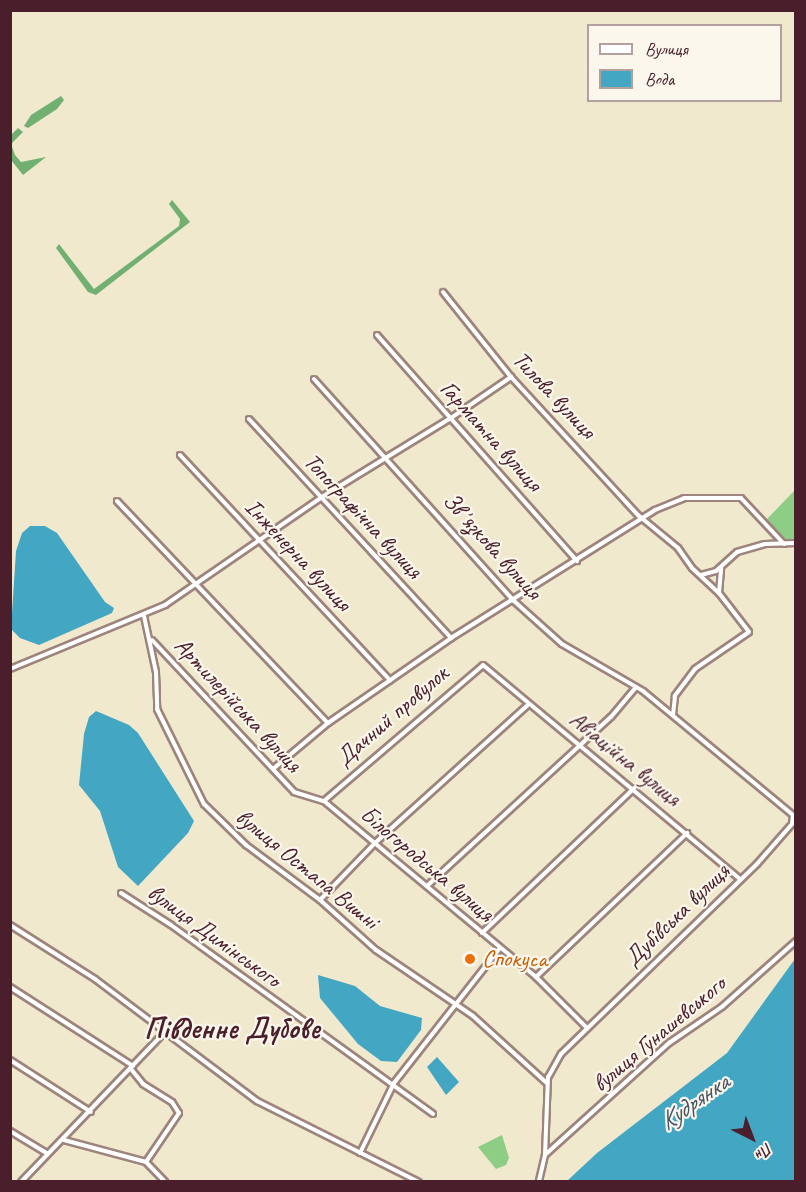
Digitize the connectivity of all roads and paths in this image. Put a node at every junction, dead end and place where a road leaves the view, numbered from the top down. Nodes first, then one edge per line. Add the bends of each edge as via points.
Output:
1 (443, 292) dead end
2 (377, 335) dead end
3 (511, 376) junction
4 (314, 379) dead end
5 (451, 418) junction
6 (249, 419) dead end
7 (180, 455) dead end
8 (386, 457) junction
9 (322, 497) junction
10 (117, 501) dead end
11 (644, 517) junction
12 (259, 538) junction
13 (795, 543) edge
14 (784, 544) junction
15 (577, 561) junction
16 (722, 567) junction
17 (700, 575) junction
18 (198, 582) junction
19 (719, 593) junction
20 (514, 601) junction
21 (144, 616) junction
22 (451, 638) junction
23 (151, 639) junction
24 (487, 665) joint
25 (10, 669) edge
26 (390, 680) junction
27 (636, 687) junction
28 (530, 704) junction
29 (666, 710) joint
30 (673, 716) junction
31 (328, 723) junction
32 (580, 746) junction
33 (273, 769) junction
34 (634, 788) junction
35 (324, 801) junction
36 (687, 833) junction
37 (375, 843) junction
38 (740, 879) junction
39 (427, 886) junction
40 (121, 893) dead end
41 (320, 900) junction
42 (10, 925) edge
43 (482, 933) junction
44 (795, 940) edge
45 (499, 949) junction
46 (536, 977) junction
47 (10, 987) edge
48 (455, 1002) junction
49 (586, 1028) junction
50 (166, 1032) junction
51 (10, 1060) edge
52 (132, 1067) junction
53 (394, 1083) junction
54 (547, 1083) junction
55 (91, 1112) junction
56 (433, 1113) dead end
57 (10, 1131) edge
58 (64, 1140) junction
59 (360, 1153) junction
60 (48, 1154) junction
61 (545, 1155) junction
62 (146, 1162) junction
63 (21, 1182) edge
64 (165, 1182) edge
65 (419, 1182) edge
66 (539, 1182) edge

1 - 3 street, Тилова вулиця
2 - 5 street, Гарматна вулиця
3 - 5 street
3 - 11 street, Тилова вулиця
4 - 8 street, Звʼязкова вулиця
5 - 8 street
5 - 15 street, Гарматна вулиця
6 - 9 street, Топографічна вулиця
7 - 12 street, Інженерна вулиця
8 - 9 street
8 - 20 street, Звʼязкова вулиця
9 - 12 street
9 - 22 street, Топографічна вулиця
10 - 18 street
11 - 14 street via 684,498 741,498
11 - 15 street
11 - 17 street, Тилова вулиця
12 - 18 street
12 - 26 street, Інженерна вулиця
13 - 14 street
14 - 16 street via 765,544 737,552
15 - 20 street
16 - 17 street
16 - 19 street
17 - 19 street, Тилова вулиця
18 - 21 street
18 - 31 street
19 - 30 street, Тилова вулиця via 746,626 747,636 695,669 675,696
20 - 22 street
20 - 27 street, Звʼязкова вулиця via 562,644
21 - 23 street, вулиця Остапа Вишні
21 - 25 street
22 - 26 street
23 - 33 street, Артилерійська вулиця
23 - 41 street, вулиця Остапа Вишні via 157,709 204,804 246,844
24 - 28 street, Авіаційна вулиця
24 - 35 street, Дачний провулок via 477,667
26 - 31 street
27 - 29 street, Звʼязкова вулиця
27 - 32 street
28 - 32 street, Авіаційна вулиця
28 - 37 street
29 - 30 street, Дубівська вулиця
30 - 38 street, Дубівська вулиця via 793,815 792,824
31 - 33 street
32 - 34 street, Авіаційна вулиця
32 - 39 street
33 - 35 street, Артилерійська вулиця via 298,796
34 - 36 street, Авіаційна вулиця
34 - 43 street
35 - 37 street, Білогородська вулиця
36 - 38 street, Авіаційна вулиця
36 - 46 street
37 - 39 street, Білогородська вулиця
37 - 41 street
38 - 49 street, Дубівська вулиця
39 - 43 street, Білогородська вулиця
40 - 53 street, вулиця Димінського
41 - 48 street, вулиця Остапа Вишні via 376,950
42 - 50 street
43 - 45 street, Білогородська вулиця
44 - 61 street, вулиця Гунашевського via 723,1006 669,1043
45 - 46 street, Білогородська вулиця
45 - 48 street
46 - 49 street, Білогородська вулиця
47 - 52 street
48 - 53 street
48 - 54 street, вулиця Остапа Вишні
49 - 54 street, Дубівська вулиця via 561,1054
50 - 52 street
50 - 59 street via 257,1101
51 - 55 street
52 - 55 street
52 - 62 street via 143,1084 172,1102 179,1113
53 - 56 street, вулиця Димінського
53 - 59 street
54 - 61 street, Дубівська вулиця
55 - 58 street
57 - 60 street
58 - 60 street
58 - 62 street
59 - 65 street
60 - 63 street
61 - 66 street, Дубівська вулиця
62 - 64 street

